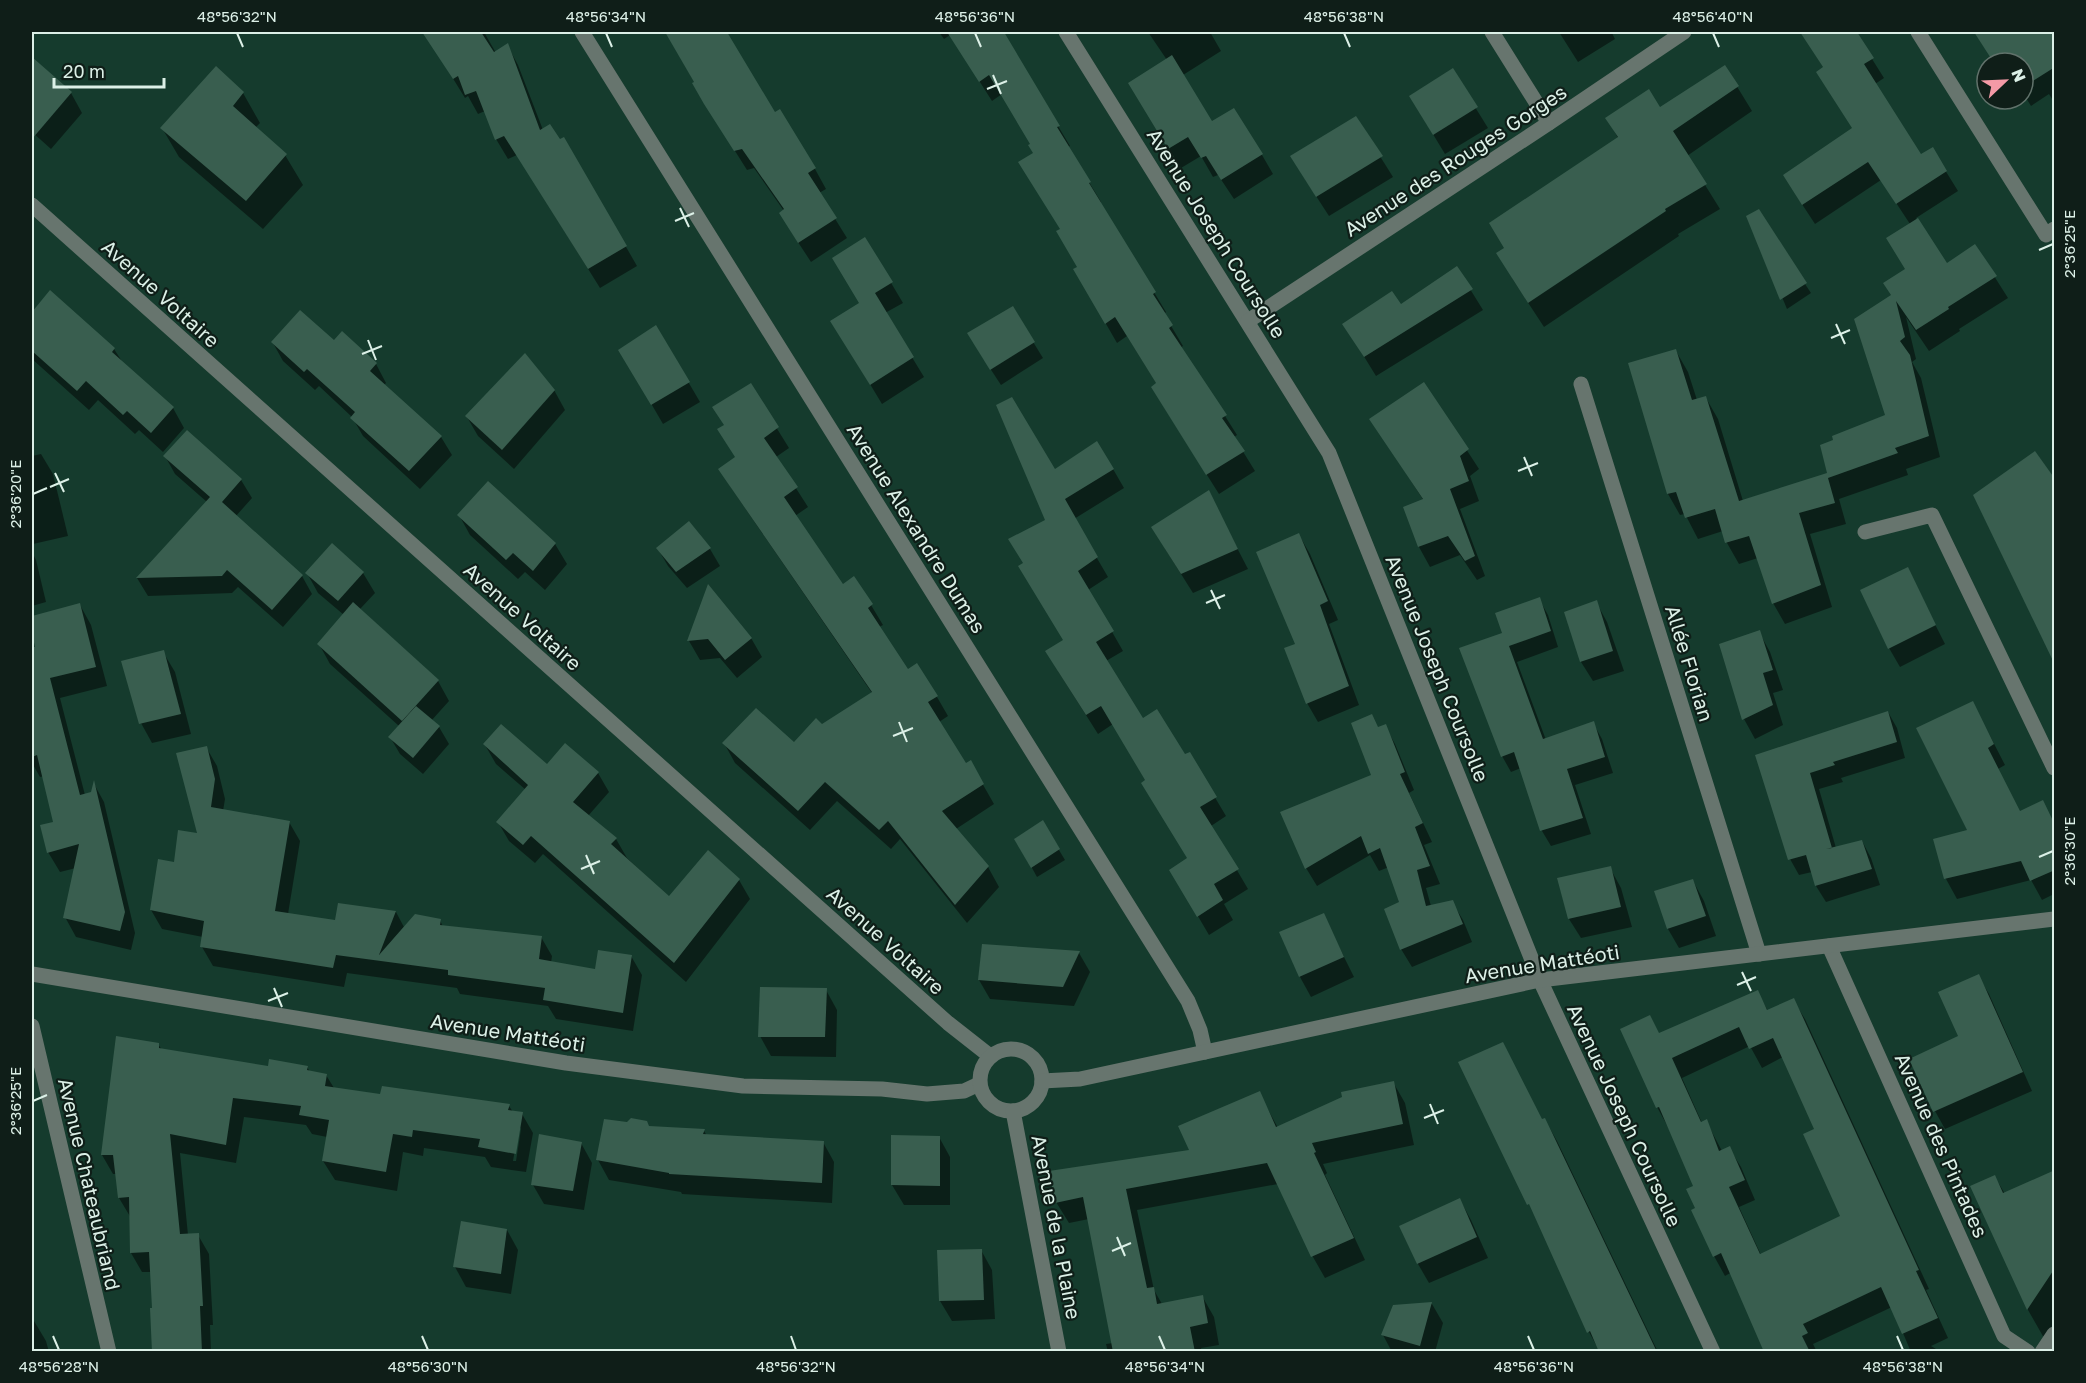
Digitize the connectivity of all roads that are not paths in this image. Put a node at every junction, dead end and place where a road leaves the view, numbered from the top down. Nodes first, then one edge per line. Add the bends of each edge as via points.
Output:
1 (582, 32) edge
2 (1066, 32) edge
3 (1492, 32) edge
4 (1684, 32) edge
5 (1918, 32) edge
6 (1549, 123) junction
7 (32, 205) edge
8 (2050, 232) edge
9 (1248, 321) junction
10 (1581, 384) dead end
11 (1865, 532) dead end
12 (2055, 768) edge
13 (2055, 919) edge
14 (1828, 946) junction
15 (1759, 954) junction
16 (32, 974) edge
17 (1540, 980) junction
18 (32, 1026) edge
19 (1205, 1052) junction
20 (990, 1056) junction
21 (1042, 1081) junction
22 (979, 1084) junction
23 (1013, 1111) junction
24 (2055, 1334) edge
25 (109, 1352) edge
26 (1059, 1352) edge
27 (1713, 1352) edge
28 (2028, 1352) edge
29 (2042, 1352) edge

1 - 19 street, Avenue Alexandre Dumas via 1188,1000
2 - 9 street, Avenue Joseph Coursolle
3 - 6 street
4 - 6 street, Avenue des Rouges Gorges
5 - 8 street
6 - 9 street, Avenue des Rouges Gorges
7 - 20 street, Avenue Voltaire via 948,1023
9 - 17 street, Avenue Joseph Coursolle via 1329,453
10 - 15 street, Allée Florian
11 - 12 street via 1932,515
13 - 14 street, Avenue Mattéoti
14 - 15 street, Avenue Mattéoti
14 - 28 street, Avenue des Pintades via 2004,1336
15 - 17 street, Avenue Mattéoti
16 - 22 street, Avenue Mattéoti via 555,1061 742,1086 882,1089 927,1094 964,1091
17 - 19 street, Avenue Mattéoti
17 - 27 street, Avenue Joseph Coursolle
18 - 25 street, Avenue Chateaubriand
19 - 21 street, Avenue Mattéoti via 1080,1079
20 - 21 street via 1009,1048 1029,1053 1041,1070
20 - 22 street via 983,1064
21 - 23 street via 1041,1090 1029,1105
22 - 23 street via 994,1107
23 - 26 street, Avenue de la Plaine
24 - 29 street

